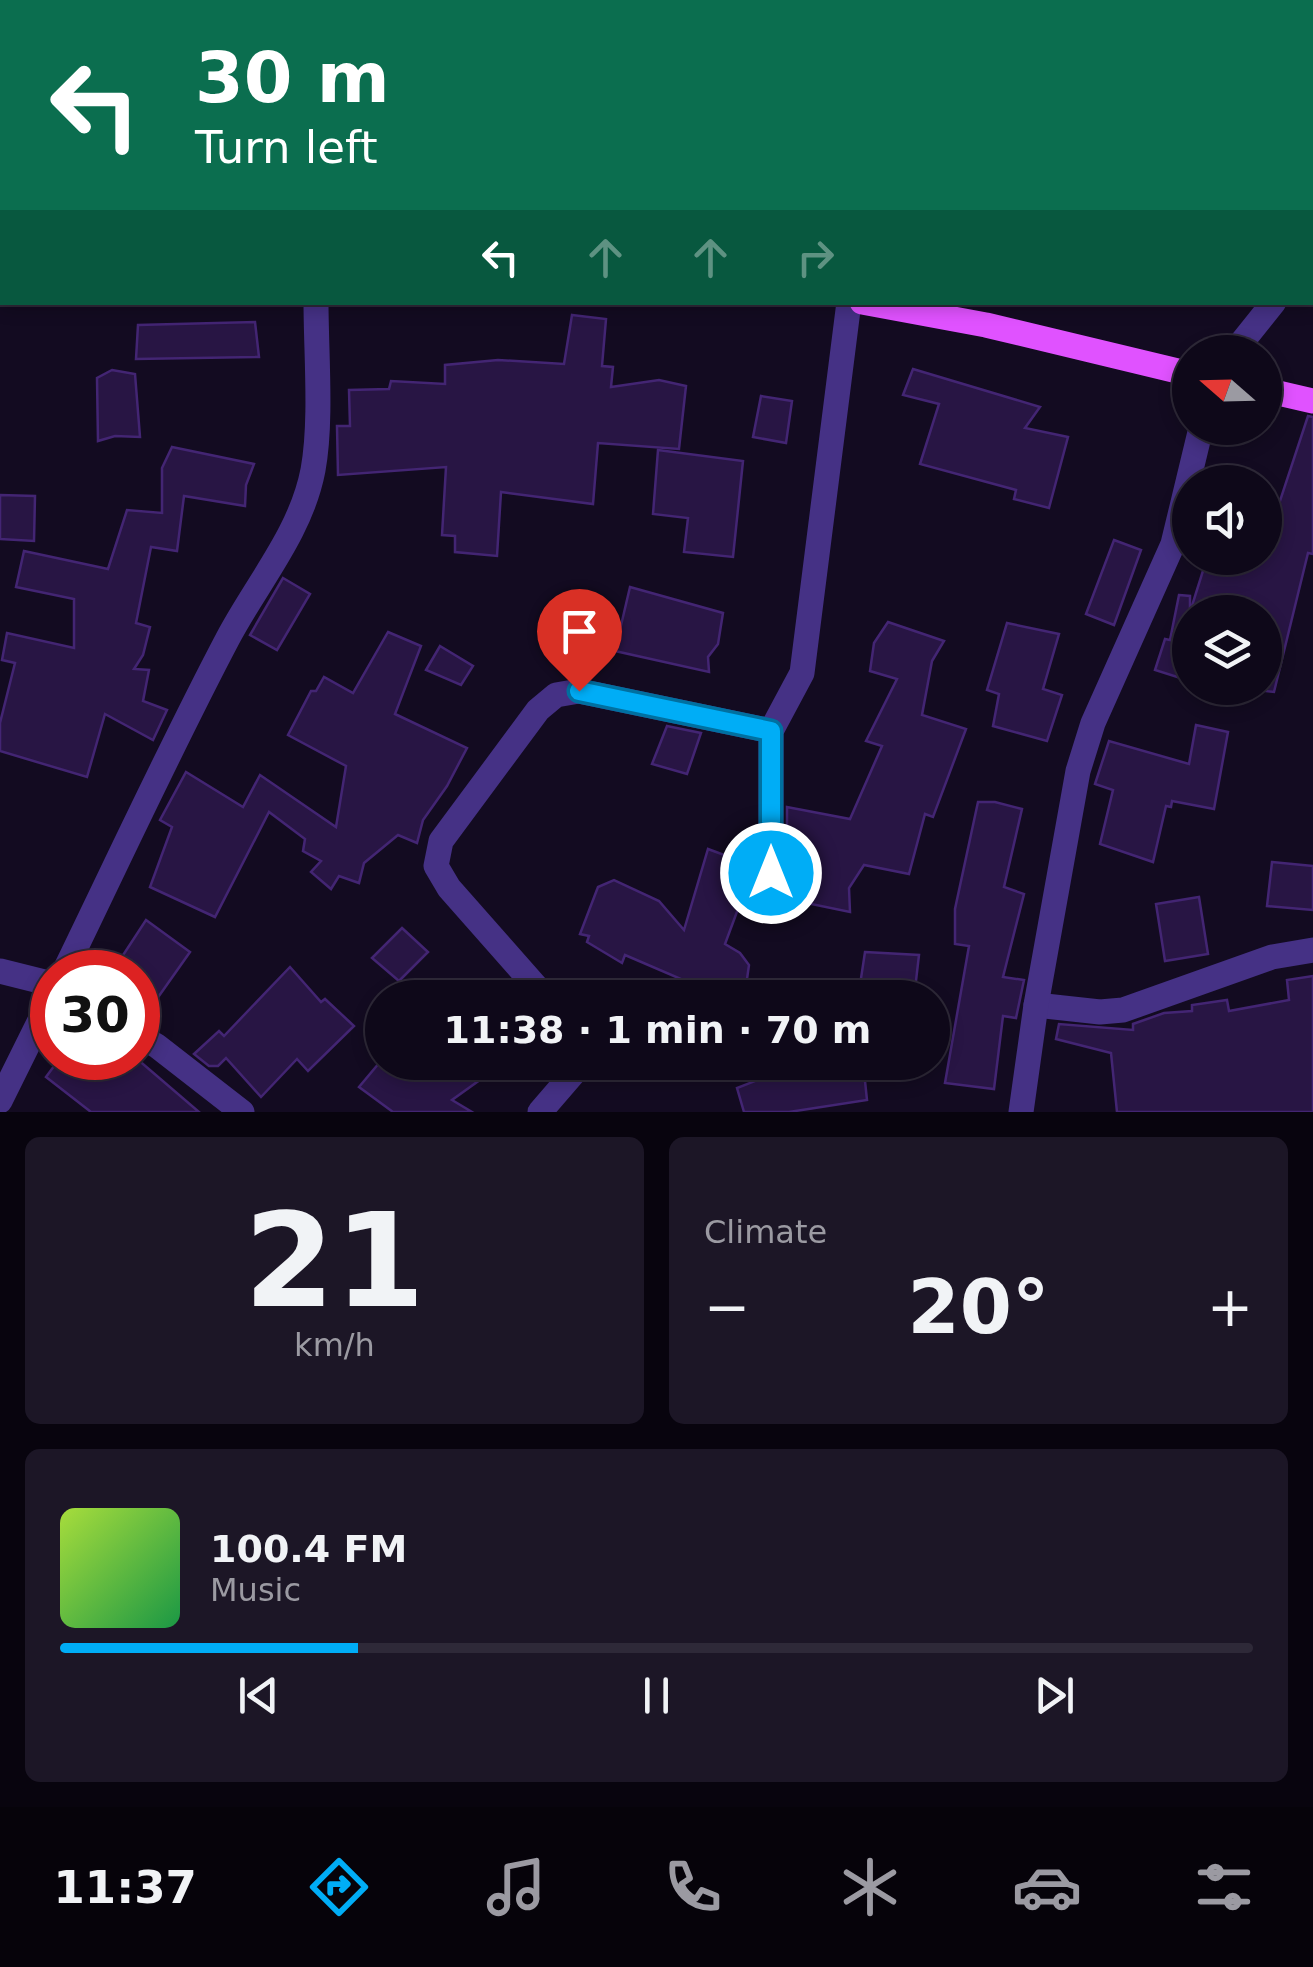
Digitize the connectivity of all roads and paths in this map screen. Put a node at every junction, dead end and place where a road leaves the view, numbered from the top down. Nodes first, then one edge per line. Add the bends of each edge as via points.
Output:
1 (316, 305) edge
2 (849, 305) edge
3 (878, 305) edge
4 (1272, 305) edge
5 (1248, 335) edge
6 (1172, 370) edge
7 (1282, 394) edge
8 (1313, 401) edge
9 (1197, 445) edge
10 (771, 731) junction
11 (771, 908) dead end
12 (75, 950) edge
13 (1313, 950) edge
14 (0, 970) edge
15 (30, 978) edge
16 (530, 980) edge
17 (1036, 1005) junction
18 (30, 1040) edge
19 (160, 1048) edge
20 (568, 1080) edge
21 (0, 1101) edge
22 (242, 1112) edge
23 (540, 1112) edge
24 (1021, 1112) edge

1 - 12 street via 316,436 302,507 229,635
2 - 10 street via 802,674
3 - 6 main road
4 - 5 street
7 - 8 main road
9 - 17 street via 1173,544 1078,771
10 - 11 street
10 - 16 street via 579,691 556,695 538,710 442,841 436,866
13 - 17 street via 1272,957 1123,1010
14 - 15 street
17 - 24 street
18 - 21 street
19 - 22 street
20 - 23 street

